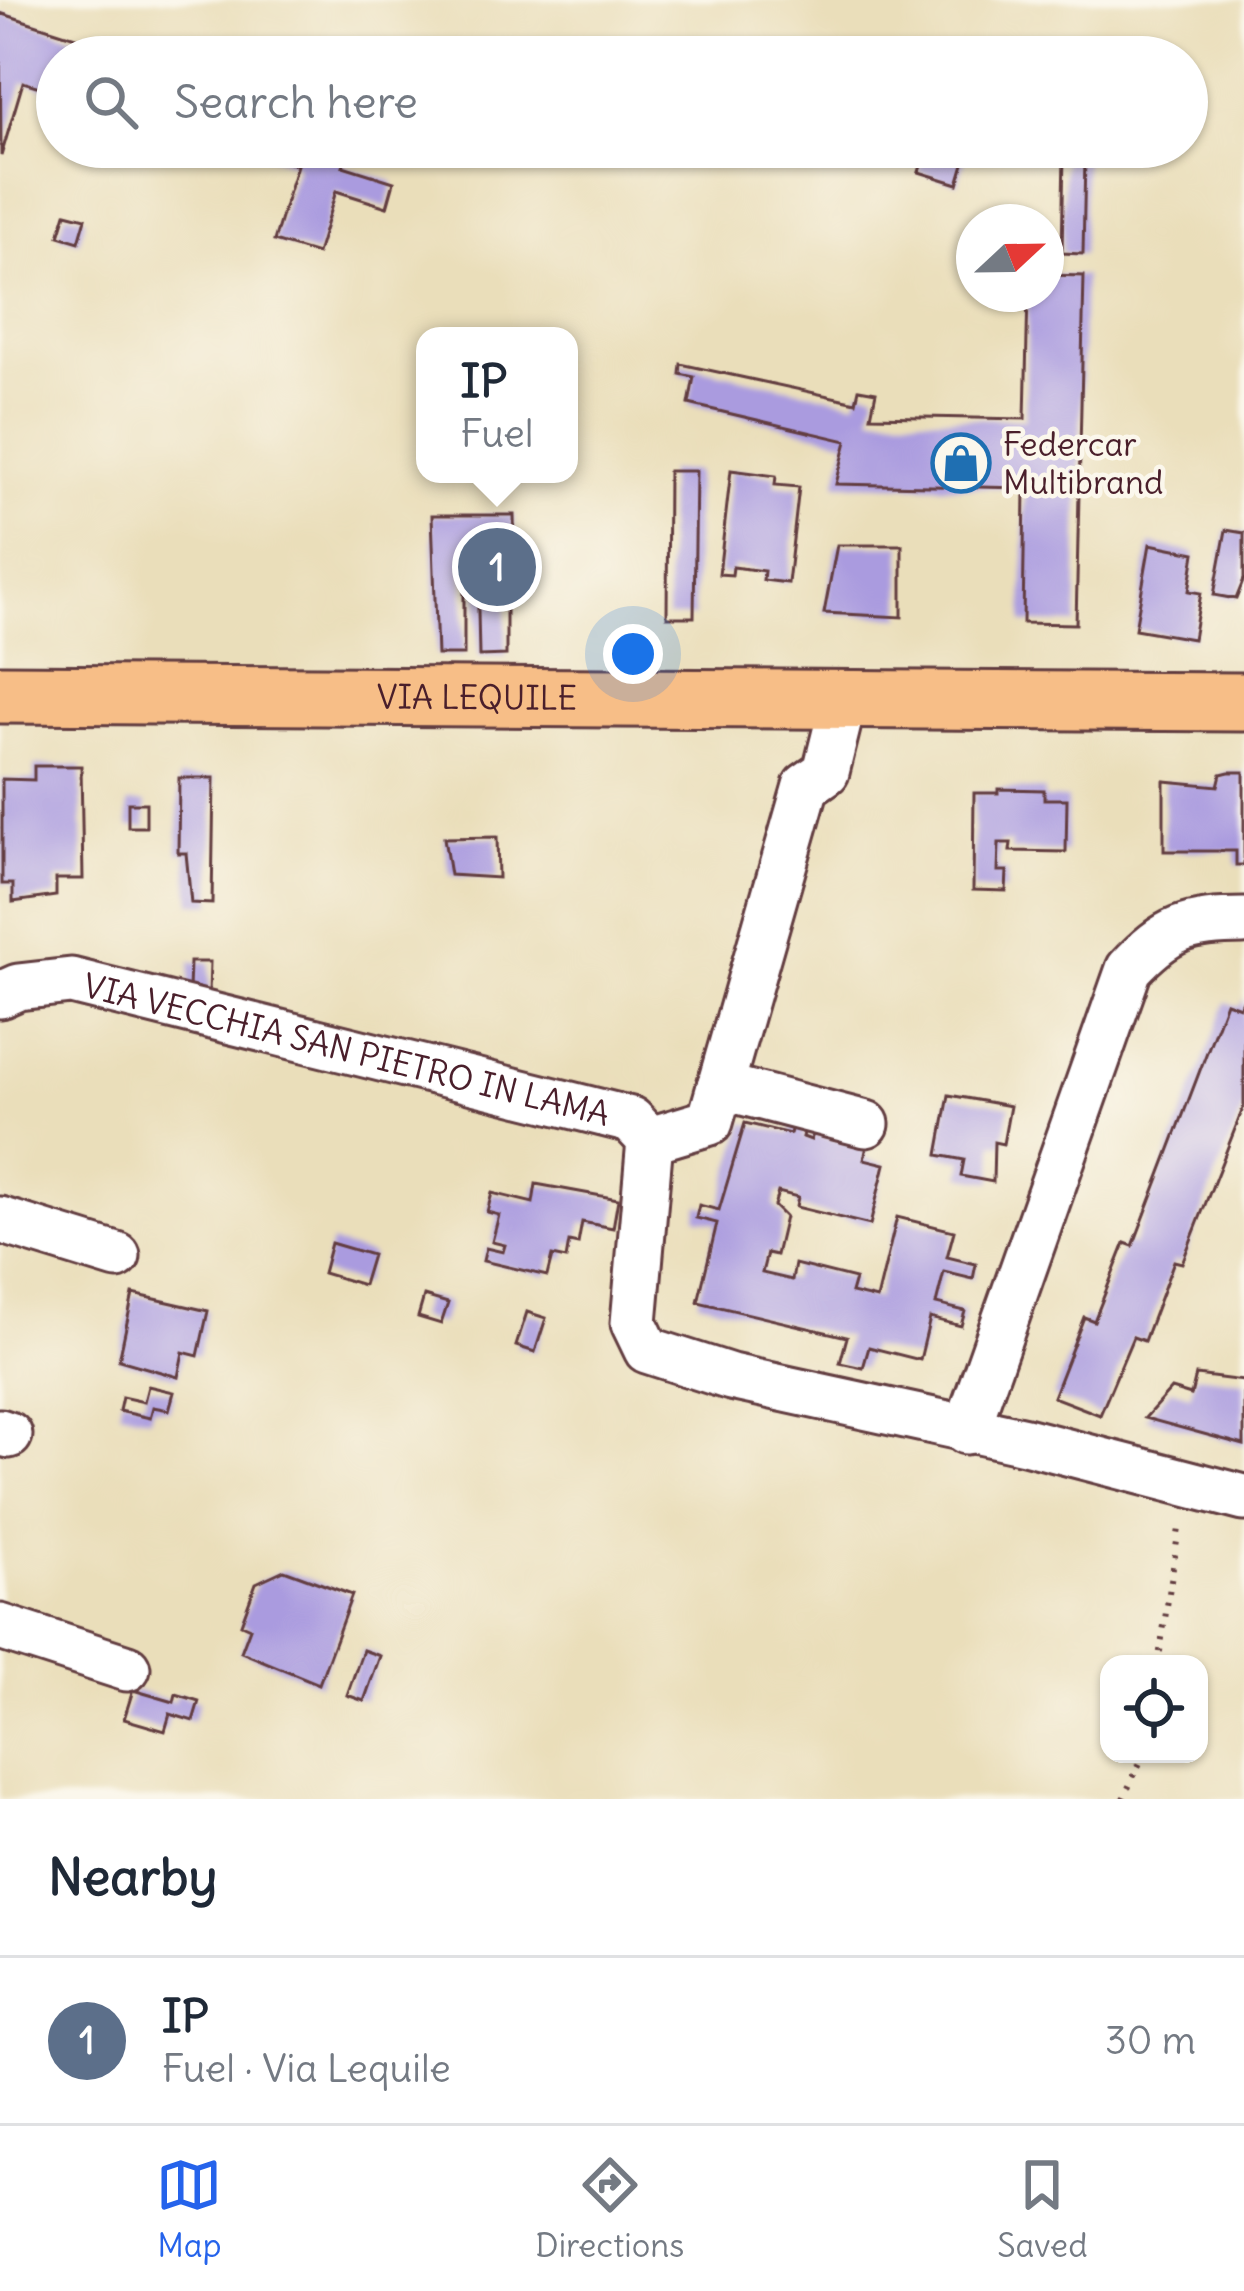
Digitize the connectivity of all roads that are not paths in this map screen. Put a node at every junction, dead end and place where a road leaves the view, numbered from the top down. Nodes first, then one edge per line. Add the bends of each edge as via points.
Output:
1 (0, 664) edge
2 (0, 694) edge
3 (198, 695) junction
4 (844, 699) junction
5 (1244, 702) edge
6 (1244, 921) edge
7 (0, 995) edge
8 (720, 1086) junction
9 (866, 1124) dead end
10 (650, 1140) junction
11 (0, 1220) edge
12 (118, 1256) dead end
13 (966, 1431) junction
14 (1244, 1498) edge
15 (0, 1627) edge
16 (127, 1668) dead end

1 - 3 street
2 - 3 main road, VIA LEQUILE
3 - 4 main road, VIA LEQUILE
4 - 5 main road, VIA LEQUILE
4 - 8 street via 826,772 806,787
6 - 13 street via 1203,921 1158,937 1129,969
7 - 10 street, VIA VECCHIA SAN PIETRO IN LAMA via 71,981 632,1120
8 - 9 street
8 - 10 street via 710,1122
10 - 13 street, VIA VECCHIA SAN PIETRO IN LAMA via 634,1323 647,1350 731,1378
11 - 12 street
13 - 14 street, VIA VECCHIA SAN PIETRO IN LAMA
15 - 16 street

